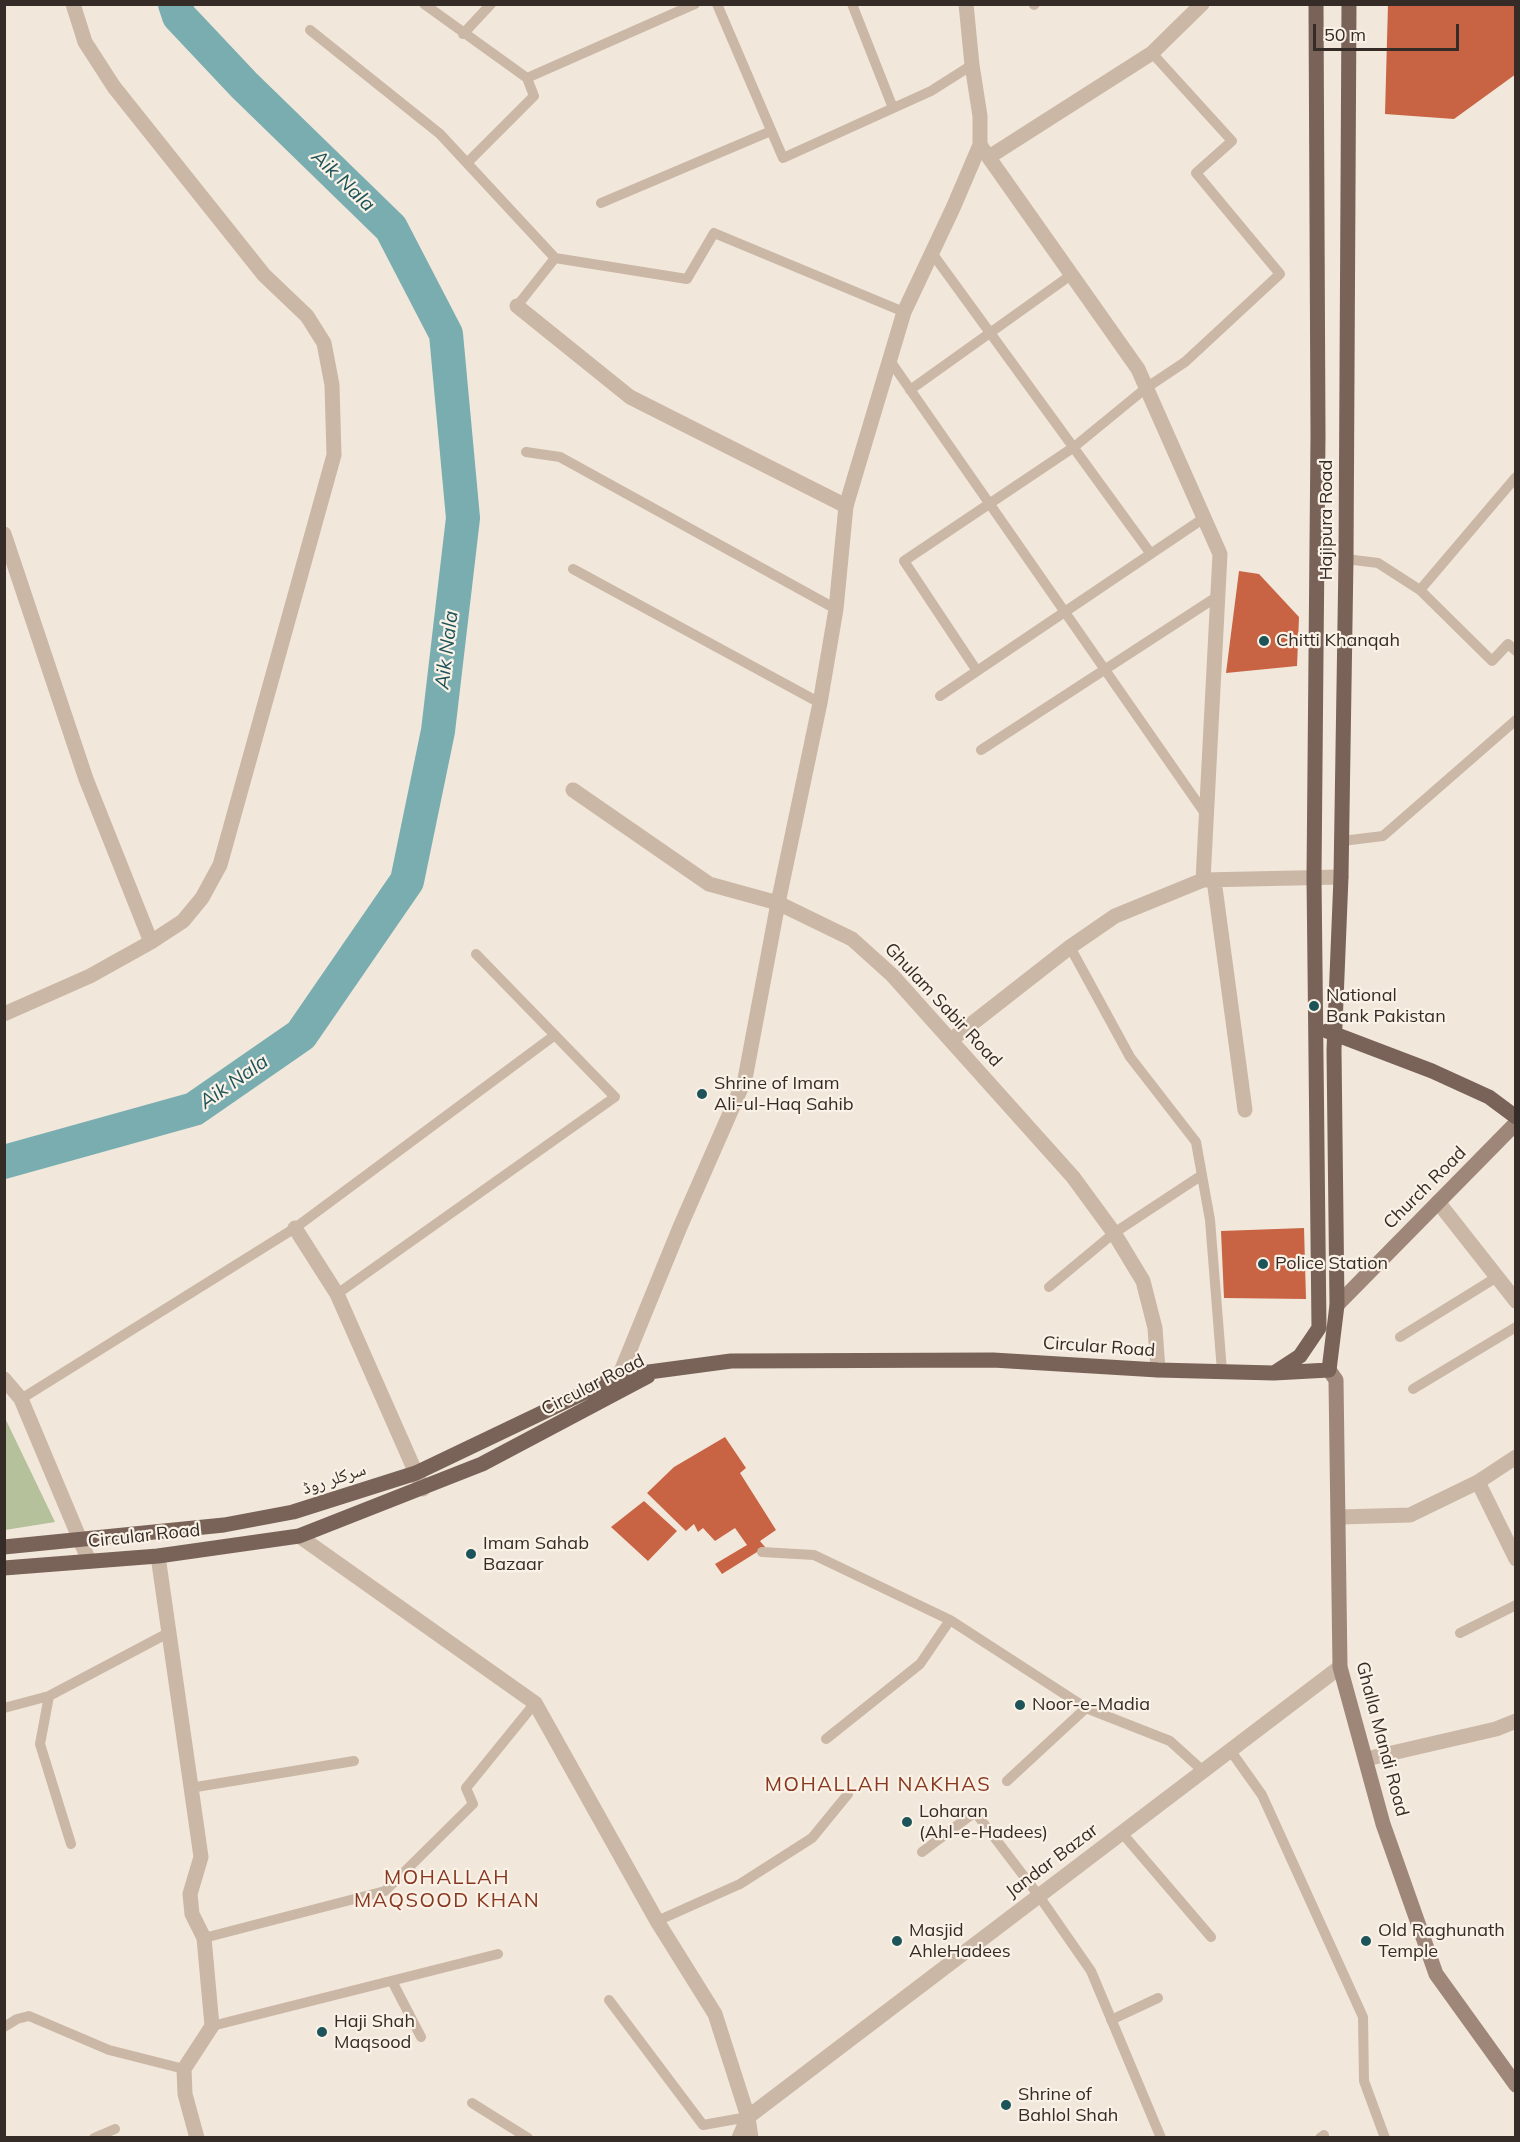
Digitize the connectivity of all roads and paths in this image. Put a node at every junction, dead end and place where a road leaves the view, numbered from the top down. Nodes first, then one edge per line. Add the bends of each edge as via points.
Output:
1 (73, 4) edge
2 (424, 4) edge
3 (491, 4) edge
4 (695, 4) edge
5 (717, 4) edge
6 (852, 4) edge
7 (966, 4) edge
8 (1202, 4) edge
9 (1316, 4) edge
10 (1349, 4) edge
11 (310, 30) dead end
12 (463, 34) junction
13 (1152, 53) junction
14 (972, 65) junction
15 (527, 78) junction
16 (893, 108) junction
17 (771, 130) junction
18 (984, 151) junction
19 (467, 163) junction
20 (601, 203) dead end
21 (932, 253) junction
22 (555, 258) junction
23 (1071, 275) junction
24 (517, 306) joint
25 (904, 312) junction
26 (990, 332) junction
27 (891, 362) junction
28 (1146, 388) junction
29 (910, 390) junction
30 (1074, 447) junction
31 (526, 452) dead end
32 (1515, 477) edge
33 (989, 504) junction
34 (846, 506) junction
35 (1204, 519) junction
36 (6, 541) edge
37 (1151, 554) junction
38 (1346, 559) junction
39 (573, 569) dead end
40 (1420, 590) junction
41 (1218, 596) junction
42 (836, 609) junction
43 (1065, 613) junction
44 (1515, 651) edge
45 (1104, 670) junction
46 (977, 671) junction
47 (940, 696) dead end
48 (820, 703) junction
49 (1515, 720) edge
50 (981, 750) dead end
51 (573, 790) dead end
52 (1206, 815) junction
53 (1342, 841) junction
54 (1314, 877) junction
55 (1341, 877) junction
56 (1208, 880) junction
57 (778, 903) junction
58 (151, 942) junction
59 (1070, 947) junction
60 (476, 954) dead end
61 (4, 1014) edge
62 (1316, 1026) junction
63 (555, 1035) junction
64 (1336, 1035) junction
65 (951, 1040) junction
66 (1245, 1110) dead end
67 (1515, 1117) edge
68 (1515, 1124) edge
69 (1202, 1175) junction
70 (1438, 1202) junction
71 (295, 1228) junction
72 (1113, 1233) junction
73 (1497, 1278) junction
74 (1049, 1287) dead end
75 (337, 1294) junction
76 (1515, 1301) edge
77 (1337, 1305) junction
78 (1515, 1327) edge
79 (1400, 1338) dead end
80 (1158, 1370) junction
81 (1329, 1370) junction
82 (1222, 1371) junction
83 (654, 1373) junction
84 (1274, 1373) junction
85 (619, 1376) junction
86 (4, 1379) edge
87 (1413, 1389) dead end
88 (611, 1396) junction
89 (21, 1399) junction
90 (1515, 1458) edge
91 (416, 1473) junction
92 (1478, 1482) junction
93 (423, 1489) junction
94 (1340, 1516) junction
95 (299, 1536) junction
96 (80, 1538) junction
97 (4, 1547) edge
98 (762, 1552) dead end
99 (158, 1556) junction
100 (1515, 1559) edge
101 (89, 1561) junction
102 (4, 1568) edge
103 (1515, 1605) edge
104 (950, 1620) junction
105 (170, 1632) junction
106 (1460, 1633) dead end
107 (1340, 1666) junction
108 (49, 1696) junction
109 (535, 1703) junction
110 (4, 1708) edge
111 (1086, 1708) junction
112 (1515, 1721) edge
113 (826, 1739) dead end
114 (1230, 1750) junction
115 (1366, 1759) junction
116 (354, 1761) dead end
117 (1203, 1771) junction
118 (1007, 1781) dead end
119 (190, 1788) junction
120 (848, 1794) dead end
121 (1122, 1833) junction
122 (71, 1844) dead end
123 (922, 1852) dead end
124 (1039, 1896) junction
125 (657, 1921) junction
126 (1211, 1937) dead end
127 (204, 1938) junction
128 (498, 1954) dead end
129 (392, 1981) junction
130 (1158, 1998) dead end
131 (609, 2001) dead end
132 (1111, 2020) junction
133 (5, 2025) edge
134 (212, 2026) junction
135 (421, 2037) dead end
136 (184, 2069) junction
137 (1515, 2085) edge
138 (471, 2103) dead end
139 (748, 2117) junction
140 (115, 2129) dead end
141 (94, 2138) edge
142 (197, 2138) edge
143 (528, 2138) edge
144 (739, 2138) edge
145 (751, 2138) edge
146 (1161, 2138) edge
147 (1386, 2138) edge

1 - 58 street via 86,42 114,87 264,275 307,316 324,343 332,385 334,455 220,864 202,898 183,921
2 - 12 lane
3 - 12 lane
4 - 15 lane
5 - 17 lane
6 - 16 lane
7 - 14 street
8 - 13 street
9 - 54 main road
10 - 38 main road, Hajipura Road
11 - 19 lane via 440,134
12 - 15 lane
13 - 18 street
13 - 28 lane via 1232,141 1196,173 1280,274 1185,362
14 - 16 lane via 931,91
14 - 18 street
15 - 19 lane via 534,96
16 - 17 lane via 783,158
17 - 20 lane
18 - 21 street
18 - 23 street
19 - 22 lane
21 - 25 street
21 - 26 lane
22 - 24 lane
22 - 25 lane via 687,279 714,232
23 - 26 lane
23 - 28 street via 1138,369
24 - 34 street via 630,397
25 - 27 street
26 - 29 lane
26 - 30 lane
27 - 29 lane
27 - 34 street
28 - 30 lane
28 - 35 street
29 - 33 lane
30 - 33 lane
30 - 37 lane
31 - 42 lane via 560,457
32 - 40 lane
33 - 43 lane
33 - 46 lane via 904,561
34 - 42 street
35 - 37 lane
35 - 41 street via 1220,554
36 - 58 street via 86,779
37 - 43 lane
38 - 40 lane via 1378,563
38 - 53 main road, Hajipura Road
39 - 48 lane
40 - 44 lane via 1492,661 1508,644
41 - 45 lane
41 - 52 street
42 - 48 street
43 - 45 lane
43 - 46 lane
45 - 50 lane
45 - 52 lane
46 - 47 lane
48 - 57 street
49 - 53 lane via 1383,836
51 - 57 street, Ghulam Sabir Road via 710,884
52 - 56 street
53 - 55 main road, Hajipura Road
54 - 55 street
54 - 56 street
54 - 62 main road
55 - 64 main road, Hajipura Road
56 - 59 street via 1115,916
56 - 66 street
57 - 65 street, Ghulam Sabir Road via 852,939 892,975
57 - 85 street via 745,1079
58 - 61 street via 90,976
59 - 65 street
59 - 69 lane via 1130,1057 1196,1142
60 - 63 lane
62 - 64 main road
62 - 84 main road via 1319,1328 1300,1356
63 - 71 lane
63 - 75 lane via 615,1097
64 - 67 main road via 1432,1071 1479,1093
64 - 77 main road, Hajipura Road
65 - 72 street, Ghulam Sabir Road via 1072,1177
68 - 70 main road, Church Road
69 - 72 lane
69 - 82 lane via 1210,1220
70 - 73 street
70 - 77 main road, Church Road
71 - 75 street
71 - 89 lane
72 - 74 lane
72 - 80 street, Ghulam Sabir Road via 1143,1281 1155,1328
73 - 76 street
73 - 79 lane
75 - 91 street
77 - 81 main road, Hajipura Road
78 - 87 lane
80 - 82 main road, Circular Road
80 - 83 main road, Circular Road via 993,1360 730,1361
81 - 84 main road, Circular Road
81 - 94 main road, Ghalla Mandi Road via 1336,1380
82 - 84 main road, Circular Road
83 - 85 main road, سرکلر روڈ
83 - 88 main road, Circular Road
85 - 88 street
85 - 91 main road, سرکلر روڈ
86 - 89 street
88 - 93 main road, Circular Road via 482,1464
89 - 96 street
90 - 92 street
91 - 93 street
91 - 96 main road, سرکلر روڈ via 293,1512 224,1525
92 - 94 street via 1410,1515
92 - 100 street
93 - 95 main road, Circular Road
94 - 107 main road, Ghalla Mandi Road
95 - 99 main road, Circular Road
95 - 109 street
96 - 97 main road, سرکلر روڈ
96 - 101 street
98 - 104 lane via 814,1555
99 - 101 main road, Circular Road
99 - 105 street
101 - 102 main road, Circular Road
103 - 106 lane
104 - 111 lane
104 - 113 lane via 920,1664
105 - 108 lane
105 - 119 street
107 - 114 street, Jandar Bazar
107 - 115 main road, Ghalla Mandi Road
108 - 110 lane
108 - 122 lane via 40,1744
109 - 125 street
109 - 127 lane via 466,1788 473,1804 385,1891
111 - 117 lane via 1170,1741
111 - 118 lane
112 - 115 street via 1496,1729
114 - 117 street, Jandar Bazar
114 - 147 lane via 1262,1795 1363,2017 1364,2081
115 - 137 main road, Ghalla Mandi Road via 1383,1824 1436,1974
116 - 119 lane
117 - 121 street, Jandar Bazar
119 - 127 street via 201,1857 190,1894 192,1914
120 - 125 lane via 812,1838 740,1884
121 - 124 street, Jandar Bazar
121 - 126 lane
123 - 124 lane via 975,1812
124 - 132 lane via 1090,1971
124 - 139 street, Jandar Bazar
125 - 139 street via 715,2014
127 - 134 street
128 - 129 lane
129 - 134 lane
129 - 135 lane
130 - 132 lane
131 - 139 lane via 703,2125
132 - 146 lane
133 - 136 lane via 28,2016 109,2050
134 - 136 street
136 - 142 street via 185,2094
138 - 143 lane
139 - 144 street, Jandar Bazar
139 - 145 street
140 - 141 lane

